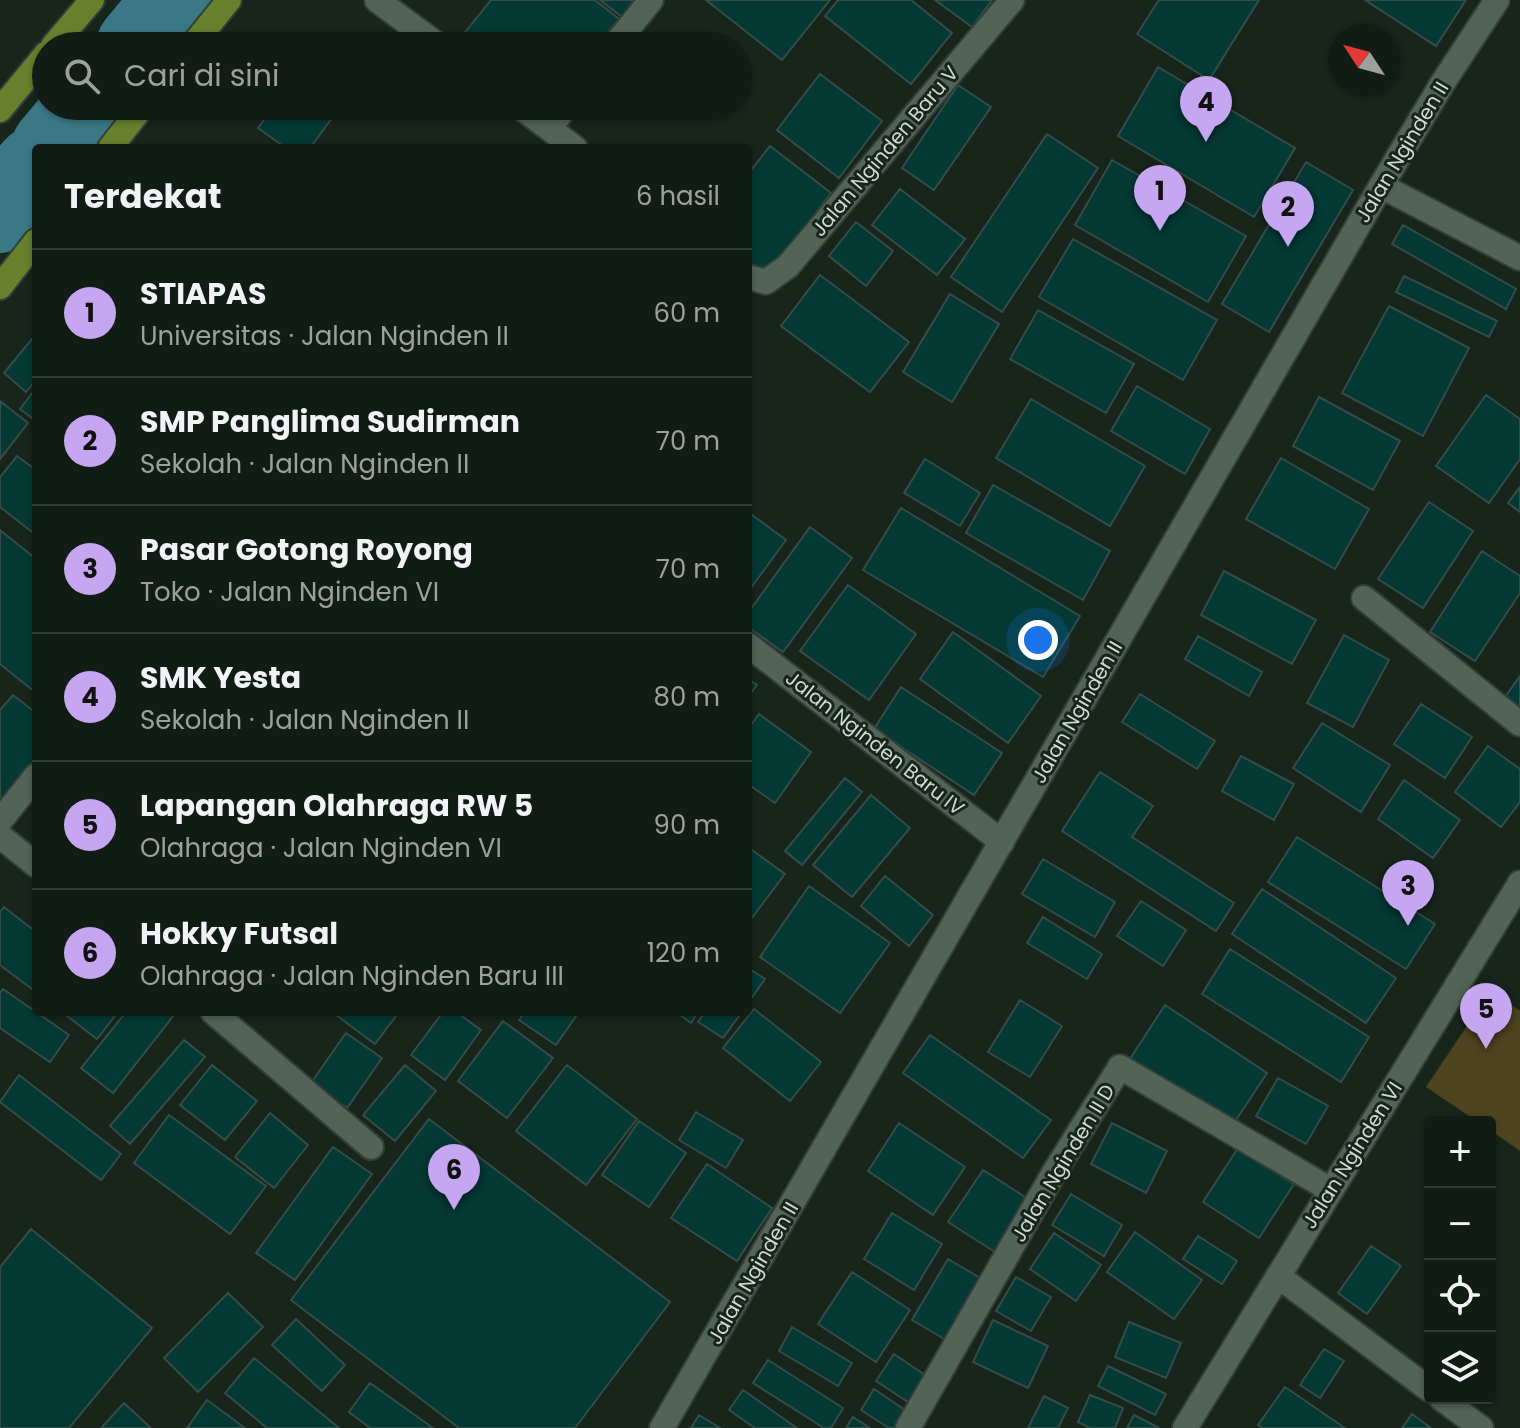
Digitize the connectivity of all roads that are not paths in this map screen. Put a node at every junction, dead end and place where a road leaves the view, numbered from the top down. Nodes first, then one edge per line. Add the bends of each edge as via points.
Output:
1 (92, 0) edge
2 (229, 0) edge
3 (377, 0) edge
4 (651, 0) edge
5 (1012, 0) edge
6 (1497, 0) edge
7 (65, 32) edge
8 (203, 32) edge
9 (420, 32) edge
10 (625, 32) edge
11 (32, 71) edge
12 (0, 110) edge
13 (132, 120) edge
14 (538, 120) edge
15 (556, 120) edge
16 (549, 128) junction
17 (113, 144) edge
18 (570, 144) edge
19 (1381, 186) junction
20 (32, 246) edge
21 (1520, 258) edge
22 (752, 278) edge
23 (0, 287) edge
24 (1364, 598) dead end
25 (752, 648) edge
26 (1520, 724) edge
27 (32, 781) edge
28 (0, 821) edge
29 (0, 836) edge
30 (1002, 842) junction
31 (32, 862) edge
32 (1520, 883) edge
33 (229, 1017) edge
34 (371, 1147) dead end
35 (1331, 1190) junction
36 (1278, 1276) junction
37 (1424, 1386) edge
38 (1449, 1404) edge
39 (662, 1428) edge
40 (908, 1428) edge
41 (1185, 1428) edge
42 (1481, 1428) edge

1 - 7 main road
2 - 8 main road
3 - 9 street
4 - 10 street
5 - 22 street, Jalan Nginden Baru V via 788,266 766,282
6 - 19 street, Jalan Nginden II
11 - 12 main road
13 - 17 main road
14 - 16 street
15 - 16 street
16 - 18 street
19 - 21 street
19 - 30 street, Jalan Nginden II
20 - 23 main road
24 - 26 street
25 - 30 street, Jalan Nginden Baru IV
27 - 28 street
29 - 31 street
30 - 39 street, Jalan Nginden II
32 - 35 street, Jalan Nginden VI
33 - 34 street
35 - 36 street, Jalan Nginden VI
35 - 40 street, Jalan Nginden II D via 1120,1067
36 - 37 street
36 - 41 street, Jalan Nginden VI
38 - 42 street

